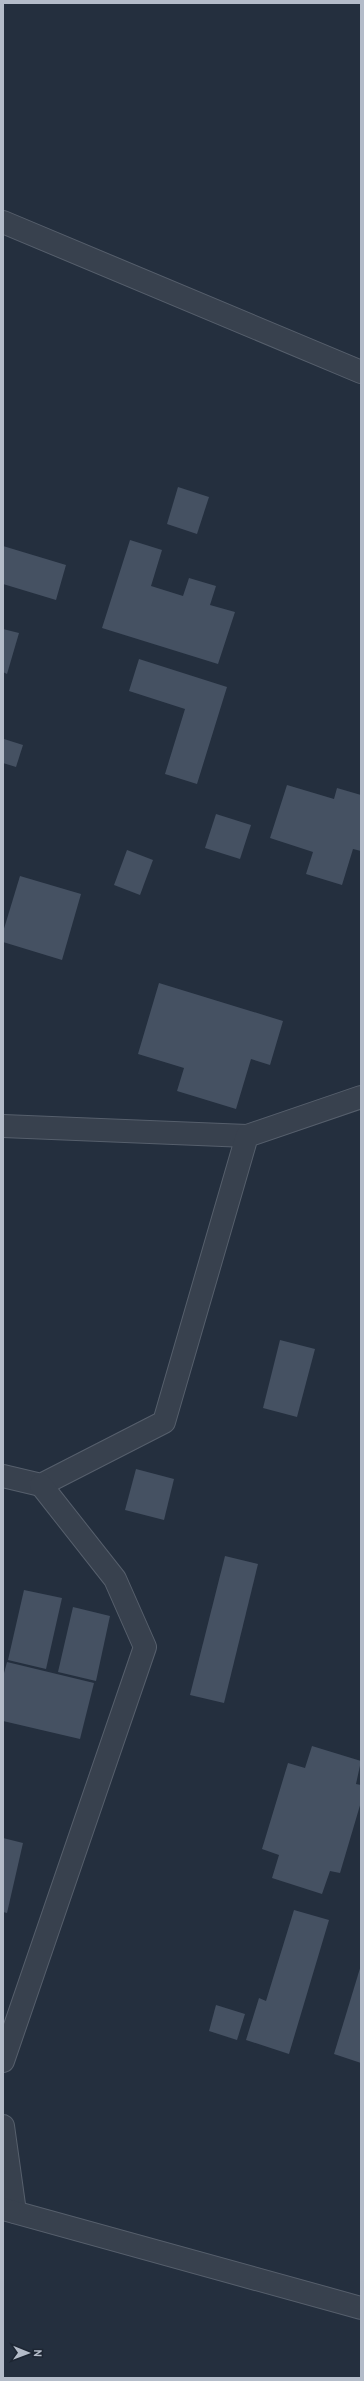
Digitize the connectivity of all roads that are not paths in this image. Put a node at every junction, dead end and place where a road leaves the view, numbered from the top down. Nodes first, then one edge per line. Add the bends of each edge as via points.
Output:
1 (3, 222) edge
2 (361, 372) edge
3 (361, 1097) edge
4 (3, 1126) edge
5 (247, 1136) junction
6 (3, 1476) edge
7 (41, 1485) junction
8 (3, 2061) edge
9 (3, 2126) edge
10 (9, 2211) edge
11 (361, 2308) edge

1 - 2 street
3 - 5 street
4 - 5 street
5 - 7 street via 164,1422
6 - 7 street
7 - 8 street via 115,1579 145,1647
9 - 10 street
10 - 11 street

